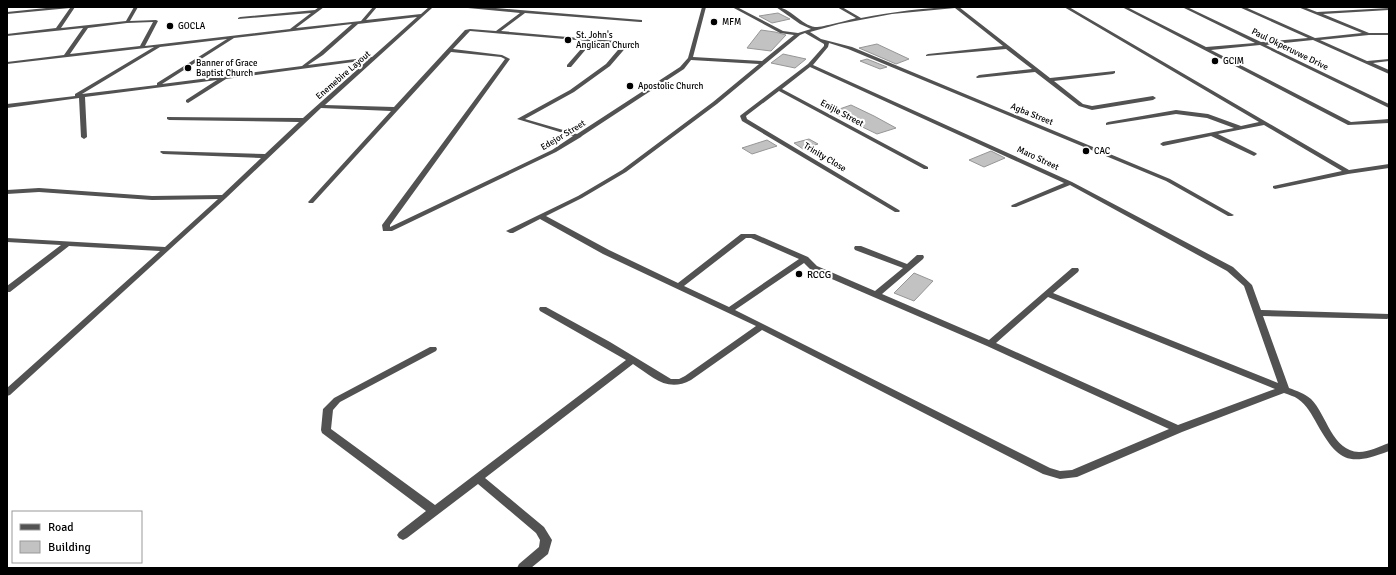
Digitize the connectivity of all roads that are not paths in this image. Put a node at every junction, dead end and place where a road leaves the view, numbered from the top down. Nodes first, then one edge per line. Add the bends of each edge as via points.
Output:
1 (69, 7) edge
2 (73, 7) edge
3 (136, 7) edge
4 (322, 7) edge
5 (375, 7) edge
6 (431, 7) edge
7 (446, 7) edge
8 (468, 7) edge
9 (704, 7) edge
10 (734, 7) edge
11 (778, 7) edge
12 (839, 7) edge
13 (956, 7) edge
14 (1066, 7) edge
15 (1124, 7) edge
16 (1184, 7) edge
17 (1241, 7) edge
18 (1300, 7) edge
19 (932, 8) edge
20 (515, 9) edge
21 (1389, 9) edge
22 (317, 11) junction
23 (524, 12) junction
24 (7, 13) edge
25 (1317, 13) junction
26 (422, 15) junction
27 (240, 18) dead end
28 (860, 19) junction
29 (640, 21) dead end
30 (127, 22) junction
31 (362, 22) junction
32 (356, 23) junction
33 (86, 27) junction
34 (815, 29) junction
35 (57, 30) junction
36 (291, 30) junction
37 (498, 31) junction
38 (806, 32) junction
39 (798, 34) junction
40 (1369, 34) junction
41 (1389, 34) edge
42 (7, 35) edge
43 (234, 37) junction
44 (592, 39) junction
45 (1314, 39) junction
46 (822, 40) junction
47 (1260, 44) junction
48 (160, 45) junction
49 (142, 47) junction
50 (1007, 47) junction
51 (1205, 49) junction
52 (450, 50) junction
53 (928, 55) dead end
54 (66, 56) junction
55 (375, 58) junction
56 (690, 58) junction
57 (1389, 60) edge
58 (1367, 62) junction
59 (7, 63) edge
60 (764, 64) junction
61 (810, 65) junction
62 (303, 66) junction
63 (569, 66) dead end
64 (1036, 70) junction
65 (1114, 72) dead end
66 (1389, 72) edge
67 (226, 76) junction
68 (979, 77) dead end
69 (1049, 80) junction
70 (157, 86) junction
71 (778, 89) junction
72 (82, 96) junction
73 (73, 97) junction
74 (1153, 98) dead end
75 (188, 101) dead end
76 (7, 106) edge
77 (320, 106) junction
78 (1389, 106) edge
79 (395, 109) junction
80 (169, 118) dead end
81 (304, 120) junction
82 (1389, 121) edge
83 (1265, 123) junction
84 (1108, 124) dead end
85 (1240, 128) junction
86 (1212, 134) junction
87 (579, 136) junction
88 (84, 137) dead end
89 (1163, 144) dead end
90 (162, 152) dead end
91 (1254, 154) dead end
92 (266, 156) junction
93 (1389, 166) edge
94 (926, 168) dead end
95 (1348, 172) junction
96 (1070, 183) junction
97 (1275, 187) dead end
98 (7, 192) edge
99 (224, 197) junction
100 (312, 202) dead end
101 (1014, 206) dead end
102 (897, 211) dead end
103 (1230, 215) dead end
104 (540, 216) junction
105 (510, 231) dead end
106 (7, 240) edge
107 (66, 245) junction
108 (858, 248) dead end
109 (166, 249) junction
110 (920, 256) dead end
111 (805, 259) junction
112 (908, 267) junction
113 (1075, 270) dead end
114 (679, 286) junction
115 (7, 290) edge
116 (1047, 294) junction
117 (876, 295) junction
118 (543, 308) dead end
119 (730, 310) junction
120 (1258, 313) junction
121 (1387, 316) dead end
122 (762, 326) junction
123 (990, 344) junction
124 (434, 349) dead end
125 (632, 360) junction
126 (1285, 389) junction
127 (7, 393) edge
128 (1178, 429) junction
129 (1389, 447) edge
130 (478, 478) junction
131 (435, 511) junction
132 (402, 535) dead end
133 (523, 568) edge

1 - 24 street
2 - 35 street
3 - 30 street
4 - 22 street
5 - 31 street
6 - 7 street
6 - 26 street, Enemebire Layout
8 - 20 street
9 - 56 street, Edejor Street
10 - 39 street via 782,32
11 - 34 street
12 - 28 street
13 - 19 street
13 - 50 street
14 - 83 street
15 - 51 street
16 - 47 street, Paul Okperuvwe Drive
17 - 45 street
18 - 25 street
19 - 28 street
20 - 23 street
21 - 25 street
22 - 27 street
22 - 36 street
23 - 29 street
23 - 37 street
25 - 40 street
26 - 31 street
26 - 55 street, Enemebire Layout
28 - 34 street
30 - 33 street
30 - 49 street via 156,21
31 - 32 street
32 - 36 street
32 - 62 street via 321,54
33 - 35 street
33 - 54 street
34 - 38 street
35 - 42 street
36 - 43 street
37 - 44 street
37 - 52 street via 466,31
38 - 39 street
38 - 46 street, Agba Street
39 - 60 street
40 - 41 street
40 - 45 street
43 - 48 street
43 - 70 street
44 - 63 street
44 - 87 street via 626,44 608,65 572,91 520,119
45 - 47 street
45 - 58 street
46 - 61 street via 827,44
46 - 103 street, Agba Street via 850,48 1155,175
47 - 51 street
47 - 78 street, Paul Okperuvwe Drive
48 - 49 street
48 - 73 street
49 - 54 street
50 - 53 street
50 - 64 street
51 - 82 street via 1350,124
52 - 79 street
52 - 87 street, Edejor Street via 502,56 508,59 386,225 386,229 392,229 540,159
54 - 59 street
55 - 62 street
55 - 77 street, Enemebire Layout
56 - 60 street
56 - 87 street, Edejor Street via 682,68
57 - 58 street
58 - 66 street
60 - 104 street via 624,171 580,197
61 - 71 street
61 - 96 street, Maro Street
62 - 67 street
64 - 68 street
64 - 69 street
65 - 69 street
67 - 70 street
67 - 75 street
69 - 74 street via 1092,108
70 - 72 street
71 - 94 street, Enijie Street
71 - 102 street, Trinity Close via 743,116 744,120
72 - 73 street
72 - 88 street
73 - 76 street
77 - 79 street
77 - 81 street, Enemebire Layout
79 - 100 street
80 - 81 street
81 - 92 street, Enemebire Layout
83 - 85 street
83 - 95 street
84 - 85 street via 1176,112 1214,118
85 - 86 street
86 - 89 street
86 - 91 street
90 - 92 street
92 - 99 street, Enemebire Layout
93 - 95 street
95 - 97 street
96 - 101 street
96 - 120 street, Maro Street via 1230,269 1248,285
98 - 99 street via 39,190 152,198
99 - 109 street, Enemebire Layout
104 - 105 street
104 - 114 street via 606,252
106 - 107 street
107 - 109 street
107 - 115 street
108 - 112 street
109 - 127 street, Enemebire Layout
110 - 112 street
111 - 114 street via 752,236 744,236
111 - 117 street via 814,268
111 - 119 street
112 - 117 street
113 - 116 street
114 - 119 street
116 - 123 street
116 - 126 street
117 - 123 street
118 - 125 street
119 - 122 street
120 - 121 street
120 - 126 street
122 - 125 street via 680,382 669,382
122 - 128 street via 1060,476 1073,474
123 - 128 street
124 - 131 street via 337,400 328,409 326,430
125 - 130 street
126 - 128 street
126 - 129 street via 1308,401 1329,438 1347,453 1359,456
130 - 131 street
130 - 133 street via 540,530 546,540 544,550
131 - 132 street

